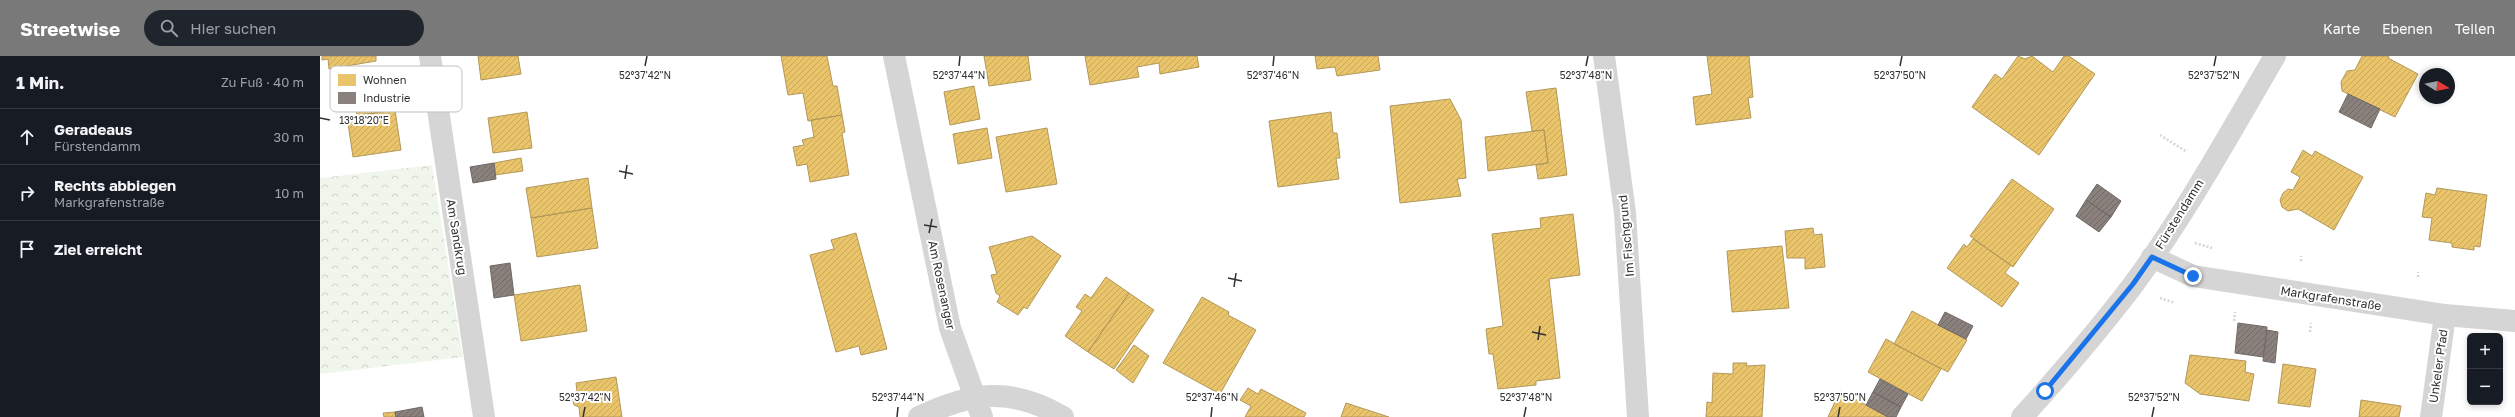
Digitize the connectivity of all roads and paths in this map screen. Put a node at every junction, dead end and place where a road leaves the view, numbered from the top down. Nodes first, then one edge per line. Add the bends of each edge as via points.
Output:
1 (430, 56) edge
2 (894, 56) edge
3 (1604, 56) edge
4 (2275, 56) edge
5 (431, 66) edge
6 (438, 112) edge
7 (2160, 135) dead end
8 (2167, 140) dead end
9 (2193, 243) dead end
10 (2213, 248) dead end
11 (2301, 256) dead end
12 (2152, 257) junction
13 (2301, 261) dead end
14 (2418, 272) dead end
15 (2418, 277) dead end
16 (2156, 297) dead end
17 (2175, 302) dead end
18 (2235, 311) dead end
19 (2445, 315) junction
20 (2312, 320) dead end
21 (2234, 321) dead end
22 (2515, 321) edge
23 (2310, 332) dead end
24 (978, 407) edge
25 (484, 417) edge
26 (919, 417) edge
27 (1063, 417) edge
28 (1638, 417) edge
29 (2022, 417) edge
30 (2431, 417) edge

1 - 5 street, Am Sandkrug
2 - 24 street, Am Rosenanger via 950,328
3 - 28 street, Im Fischgrund via 1625,213
4 - 12 street, Fürstendamm via 2239,119
6 - 25 street, Am Sandkrug
7 - 8 path
9 - 10 path
11 - 13 path
12 - 19 street, Markgrafenstraße via 2193,276
12 - 29 street, Fürstendamm via 2080,350
14 - 15 path
16 - 17 path
18 - 21 path
19 - 22 street, Markgrafenstraße
19 - 30 street, Unkeler Pfad
20 - 23 path
24 - 26 street via 952,402
24 - 27 street via 1005,395

